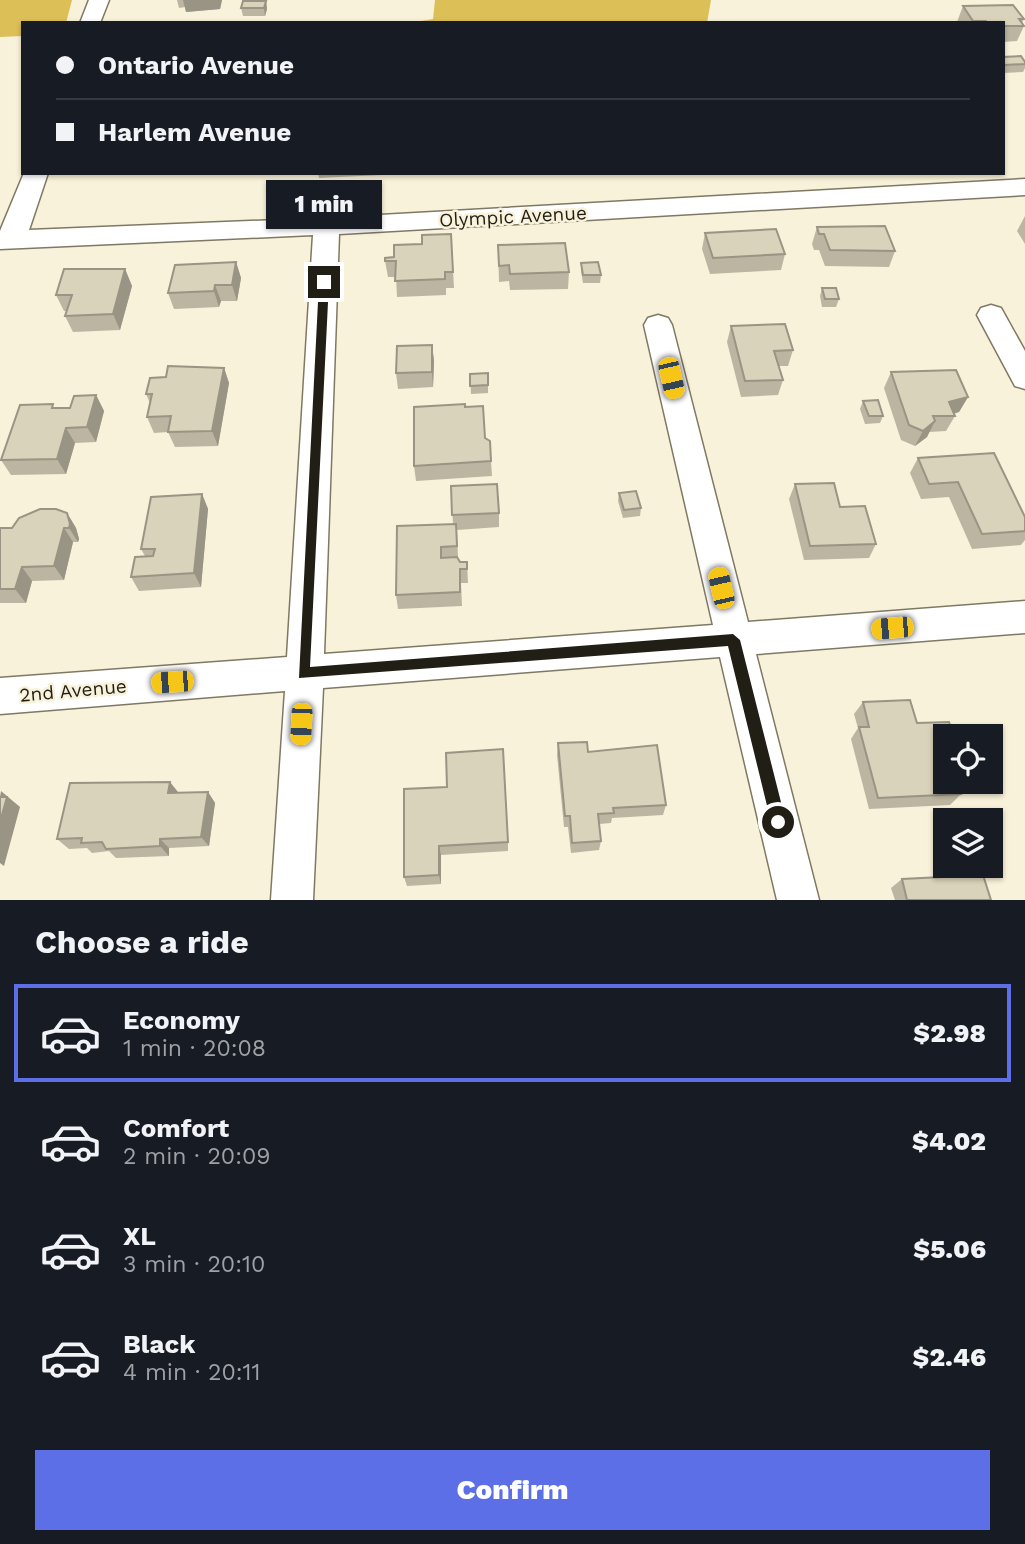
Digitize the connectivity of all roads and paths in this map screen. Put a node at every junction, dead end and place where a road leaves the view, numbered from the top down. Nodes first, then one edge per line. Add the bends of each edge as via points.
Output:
1 (99, 0) edge
2 (91, 21) edge
3 (35, 175) edge
4 (1025, 187) edge
5 (326, 226) junction
6 (6, 240) edge
7 (990, 315) dead end
8 (658, 325) dead end
9 (1025, 378) edge
10 (1025, 617) edge
11 (733, 640) junction
12 (303, 674) junction
13 (0, 696) edge
14 (292, 900) edge
15 (798, 900) edge

1 - 2 street
3 - 6 street
4 - 5 street, Olympic Avenue
5 - 6 street, Olympic Avenue
5 - 12 street
7 - 9 street
8 - 11 street
10 - 11 street, 2nd Avenue
11 - 12 street, 2nd Avenue
11 - 15 street
12 - 13 street, 2nd Avenue
12 - 14 street

